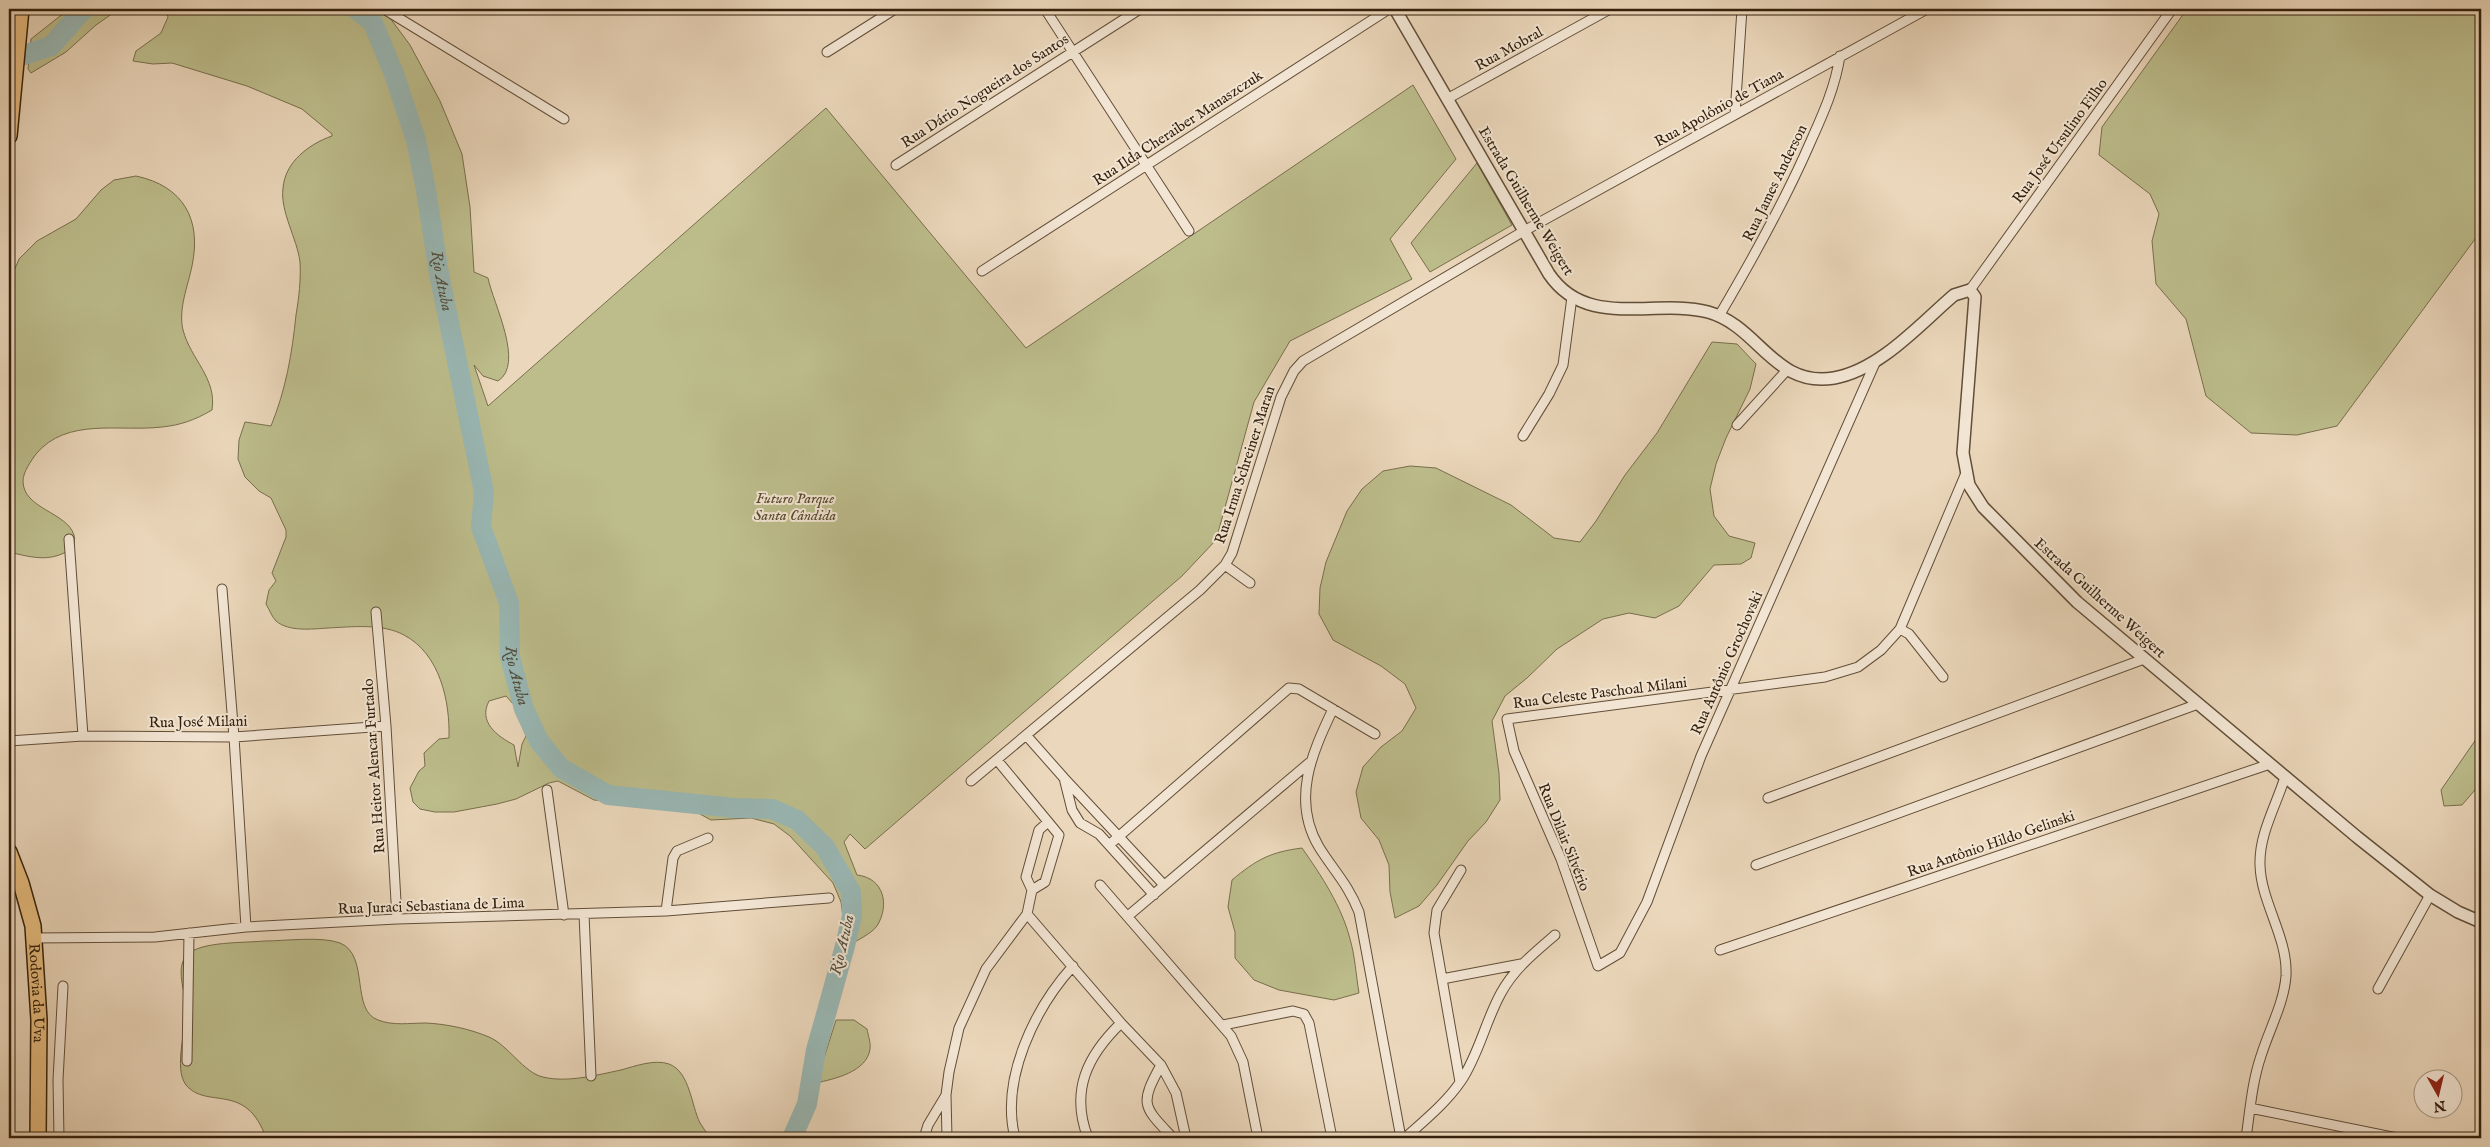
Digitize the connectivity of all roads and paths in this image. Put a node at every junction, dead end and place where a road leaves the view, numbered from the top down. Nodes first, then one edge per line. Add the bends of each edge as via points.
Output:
1 (21, 9) edge
2 (384, 9) edge
3 (895, 9) edge
4 (1045, 9) edge
5 (1140, 9) edge
6 (1390, 9) edge
7 (1395, 9) edge
8 (1610, 9) edge
9 (1742, 9) edge
10 (1927, 9) edge
11 (2172, 9) edge
12 (827, 52) dead end
13 (1073, 52) junction
14 (1840, 56) junction
15 (1448, 99) junction
16 (1735, 114) junction
17 (564, 119) dead end
18 (9, 136) edge
19 (896, 165) dead end
20 (1146, 165) junction
21 (1189, 231) dead end
22 (1524, 232) junction
23 (982, 271) dead end
24 (1970, 290) junction
25 (1572, 296) junction
26 (1719, 316) junction
27 (1875, 363) junction
28 (1787, 370) junction
29 (1737, 425) dead end
30 (1523, 436) dead end
31 (1966, 473) junction
32 (69, 539) dead end
33 (1225, 565) junction
34 (1250, 582) dead end
35 (222, 589) dead end
36 (376, 612) dead end
37 (1900, 629) junction
38 (2144, 659) junction
39 (1944, 677) dead end
40 (1730, 690) junction
41 (2198, 704) junction
42 (1333, 709) junction
43 (1506, 719) joint
44 (386, 726) junction
45 (1375, 734) dead end
46 (1026, 735) junction
47 (83, 736) junction
48 (234, 737) junction
49 (9, 741) edge
50 (997, 760) junction
51 (1309, 763) junction
52 (2270, 764) junction
53 (2285, 777) junction
54 (1064, 778) junction
55 (971, 781) dead end
56 (546, 790) dead end
57 (1768, 798) dead end
58 (1092, 805) junction
59 (1076, 816) junction
60 (1048, 822) junction
61 (1119, 836) junction
62 (708, 838) dead end
63 (1109, 845) junction
64 (9, 852) edge
65 (1756, 865) dead end
66 (1461, 870) dead end
67 (1100, 885) dead end
68 (1164, 886) junction
69 (1032, 890) junction
70 (1154, 895) junction
71 (2430, 895) junction
72 (829, 898) dead end
73 (666, 911) junction
74 (584, 914) junction
75 (1027, 914) junction
76 (564, 915) junction
77 (1128, 916) junction
78 (397, 919) junction
79 (2481, 922) edge
80 (246, 927) junction
81 (189, 933) junction
82 (1555, 935) dead end
83 (34, 938) junction
84 (1720, 950) dead end
85 (1521, 964) junction
86 (1074, 966) junction
87 (1598, 966) joint
88 (1442, 979) junction
89 (63, 986) dead end
90 (2378, 989) dead end
91 (1121, 1023) junction
92 (1223, 1025) junction
93 (187, 1061) dead end
94 (1161, 1065) junction
95 (592, 1076) dead end
96 (1460, 1082) junction
97 (946, 1094) junction
98 (2250, 1108) junction
99 (38, 1138) edge
100 (60, 1138) edge
101 (924, 1138) edge
102 (947, 1138) edge
103 (1015, 1138) edge
104 (1088, 1138) edge
105 (1173, 1138) edge
106 (1186, 1138) edge
107 (1258, 1138) edge
108 (1332, 1138) edge
109 (1401, 1138) edge
110 (1405, 1138) edge
111 (2246, 1138) edge
112 (2397, 1138) edge

1 - 18 highway
2 - 17 street
3 - 12 street
4 - 13 street
5 - 13 street, Rua Dário Nogueira dos Santos
6 - 20 street, Rua Ilda Cheraiber Manaszczuk
7 - 15 street, Estrada Guilherme Weigert
8 - 15 street, Rua Mobral
9 - 16 street
10 - 14 street, Rua Apolônio de Tiana
11 - 24 street, Rua José Ursulino Filho
13 - 19 street, Rua Dário Nogueira dos Santos
13 - 20 street
14 - 16 street, Rua Apolônio de Tiana
14 - 26 street, Rua James Anderson via 1834,89 1804,159 1762,242
15 - 22 street, Estrada Guilherme Weigert
16 - 22 street, Rua Apolônio de Tiana
20 - 21 street
20 - 23 street, Rua Ilda Cheraiber Manaszczuk
22 - 25 street, Estrada Guilherme Weigert via 1554,281
22 - 33 street, Rua Irma Schreiner Maran via 1314,354 1294,371 1282,397 1241,528
24 - 27 street, Estrada Guilherme Weigert via 1954,295
24 - 31 street, Estrada Guilherme Weigert via 1975,297 1963,433
25 - 26 street, Estrada Guilherme Weigert via 1616,308 1687,309
25 - 30 street via 1563,365 1550,394
26 - 28 street, Estrada Guilherme Weigert via 1742,331
27 - 28 street, Estrada Guilherme Weigert via 1855,373 1833,378 1807,378
27 - 40 street, Rua Antônio Grochovski
28 - 29 street
31 - 37 street, Rua Celeste Paschoal Milani
31 - 38 street, Estrada Guilherme Weigert via 1975,496 1995,520 2070,595
32 - 47 street
33 - 34 street
33 - 46 street, Rua Irma Schreiner Maran via 1200,590
35 - 48 street
36 - 44 street, Rua Heitor Alencar Furtado
37 - 39 street via 1909,634
37 - 40 street, Rua Celeste Paschoal Milani via 1869,660 1844,673
38 - 41 street, Estrada Guilherme Weigert
38 - 57 street
40 - 43 street, Rua Celeste Paschoal Milani
40 - 87 street, Rua Antônio Grochovski via 1701,756 1644,910 1620,953
41 - 52 street, Estrada Guilherme Weigert
41 - 65 street
42 - 45 street
42 - 51 street
42 - 61 street via 1294,687 1285,691
43 - 87 street, Rua Dilair Silvério via 1514,751 1560,859
44 - 48 street, Rua José Milani
44 - 78 street, Rua Heitor Alencar Furtado
46 - 50 street, Rua Irma Schreiner Maran
46 - 54 street
47 - 48 street, Rua José Milani
47 - 49 street, Rua José Milani
48 - 80 street
50 - 55 street, Rua Irma Schreiner Maran
50 - 60 street
51 - 68 street
51 - 109 street via 1306,794 1312,828 1320,848 1347,884 1358,912
52 - 53 street, Estrada Guilherme Weigert
52 - 84 street, Rua Antônio Hildo Gelinski
53 - 71 street, Estrada Guilherme Weigert
53 - 98 street via 2262,841 2260,866 2284,955 2286,976 2256,1075
54 - 58 street
54 - 59 street
56 - 76 street
58 - 59 street via 1081,809
58 - 61 street
59 - 63 street via 1080,823 1099,834
60 - 69 street via 1039,830 1026,877
60 - 69 street via 1059,835 1045,882
61 - 63 street
61 - 68 street
62 - 73 street via 677,851 673,858
63 - 70 street
64 - 83 highway, Rodovia da Uva via 22,883
66 - 88 street via 1441,900 1434,920
67 - 77 street
68 - 70 street
69 - 75 street
70 - 77 street
71 - 79 street, Estrada Guilherme Weigert
71 - 90 street
72 - 73 street, Rua Juraci Sebastiana de Lima
73 - 74 street, Rua Juraci Sebastiana de Lima
74 - 76 street, Rua Juraci Sebastiana de Lima
74 - 95 street
75 - 86 street
75 - 97 street via 986,969 967,1006 953,1050
76 - 78 street, Rua Juraci Sebastiana de Lima
77 - 92 street
78 - 80 street, Rua Juraci Sebastiana de Lima
80 - 81 street, Rua Juraci Sebastiana de Lima
81 - 83 street, Rua Juraci Sebastiana de Lima via 155,937
81 - 93 street
82 - 85 street
83 - 99 highway, Rodovia da Uva via 39,1020
85 - 88 street
85 - 96 street via 1500,994 1475,1057
86 - 91 street
86 - 103 street via 1044,1004 1023,1048 1014,1099
88 - 96 street
89 - 100 street via 58,1080
91 - 94 street
91 - 104 street via 1100,1046 1086,1071 1081,1105
92 - 107 street via 1243,1062
92 - 108 street via 1293,1011 1304,1014 1309,1022
94 - 105 street via 1147,1091 1146,1103
94 - 106 street via 1176,1093
96 - 110 street via 1442,1104
97 - 101 street
97 - 102 street
98 - 111 street
98 - 112 street

